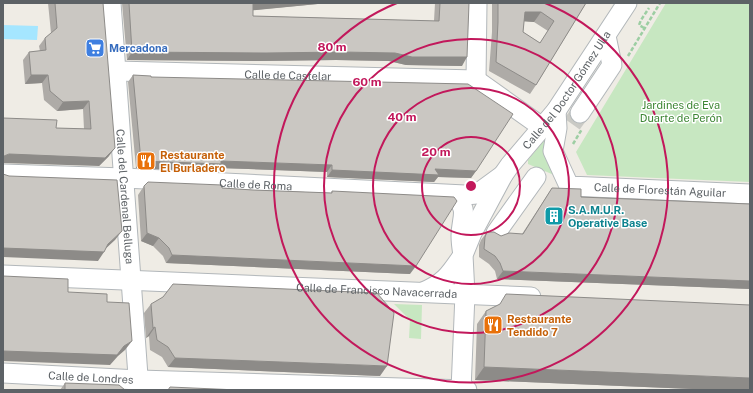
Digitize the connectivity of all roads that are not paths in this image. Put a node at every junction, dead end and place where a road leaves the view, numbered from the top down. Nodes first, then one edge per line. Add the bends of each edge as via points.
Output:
1 (110, 3) edge
2 (477, 3) edge
3 (627, 3) edge
4 (606, 36) junction
5 (116, 71) junction
6 (476, 80) junction
7 (556, 111) junction
8 (580, 113) tunnel mouth
9 (542, 127) junction
10 (506, 170) junction
11 (3, 174) edge
12 (536, 176) junction
13 (124, 178) junction
14 (569, 186) junction
15 (454, 194) junction
16 (750, 194) edge
17 (496, 233) edge
18 (463, 255) junction
19 (3, 275) edge
20 (130, 280) junction
21 (423, 292) junction
22 (465, 294) junction
23 (546, 298) edge
24 (3, 373) edge
25 (139, 385) edge
26 (463, 390) edge

1 - 5 street, Calle del Cardenal Belluga
2 - 6 street
3 - 4 street, Calle del Doctor Gómez Ulla
4 - 7 street, Calle del Doctor Gómez Ulla
4 - 8 street via 612,64
5 - 6 street, Calle de Castelar
5 - 13 street, Calle del Cardenal Belluga
6 - 9 street
7 - 9 street, Calle del Doctor Gómez Ulla
7 - 14 street via 557,128 553,151
9 - 10 street, Calle del Doctor Gómez Ulla
10 - 12 street, Calle de Florestán Aguilar
10 - 15 street, Calle de Roma via 477,194
10 - 18 street via 477,222
11 - 13 street, Calle de Roma
12 - 14 street, Calle de Florestán Aguilar
12 - 17 street
13 - 15 street, Calle de Roma
13 - 20 street, Calle del Cardenal Belluga
14 - 16 street, Calle de Florestán Aguilar
15 - 18 street via 464,211 461,236
18 - 21 street via 448,276 437,286
18 - 22 street
19 - 20 street, Calle de Francisco Navacerrada
20 - 21 street, Calle de Francisco Navacerrada
20 - 25 street, Calle del Cardenal Belluga
21 - 22 street, Calle de Francisco Navacerrada
22 - 23 street, Calle de Francisco Navacerrada
22 - 26 street
24 - 25 street, Calle de Londres
25 - 26 street, Calle de Londres

